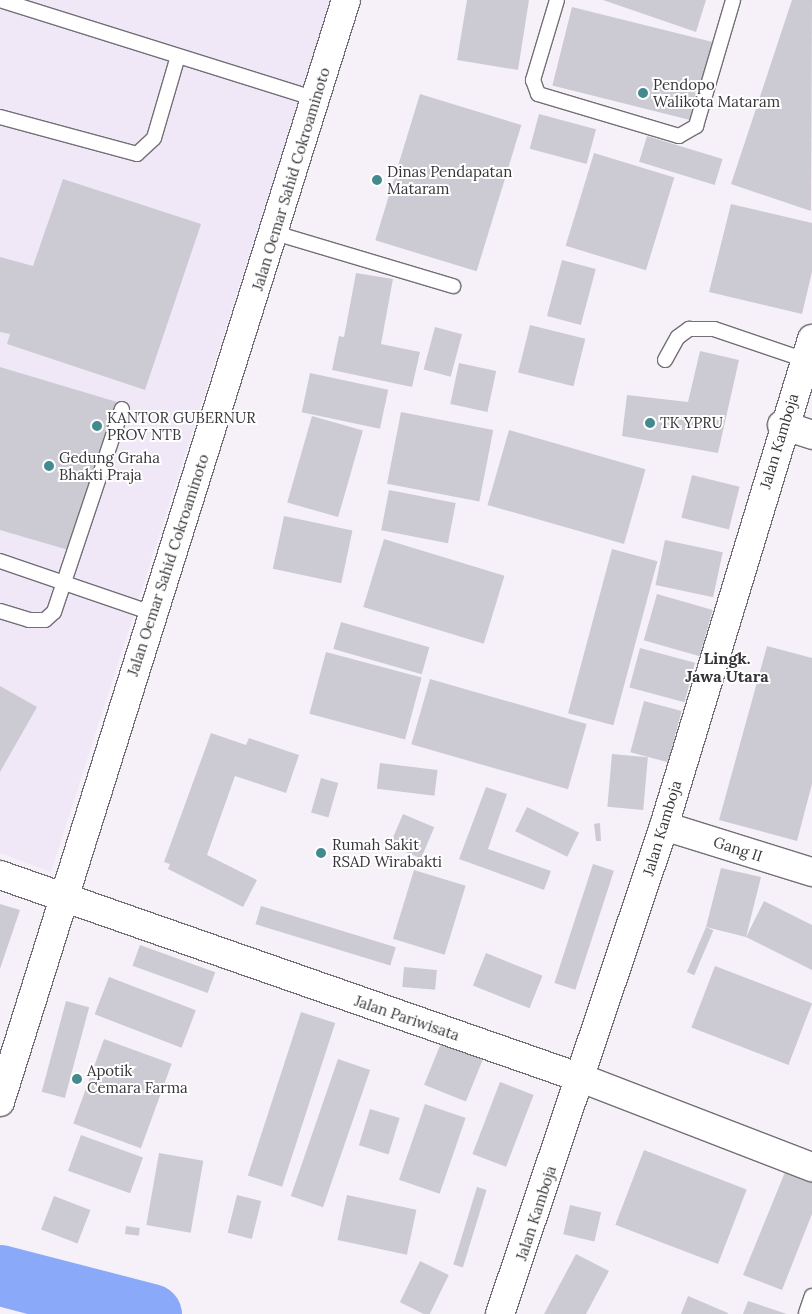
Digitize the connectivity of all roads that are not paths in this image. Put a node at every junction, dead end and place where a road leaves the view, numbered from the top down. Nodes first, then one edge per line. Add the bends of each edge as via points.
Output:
1 (0, 0) edge
2 (346, 0) edge
3 (557, 0) edge
4 (732, 0) edge
5 (178, 56) junction
6 (316, 99) junction
7 (0, 117) edge
8 (275, 233) junction
9 (453, 286) dead end
10 (808, 349) edge
11 (665, 360) dead end
12 (122, 409) dead end
13 (782, 425) junction
14 (812, 435) edge
15 (0, 561) edge
16 (64, 583) junction
17 (0, 610) edge
18 (152, 613) junction
19 (664, 826) junction
20 (812, 872) edge
21 (0, 875) edge
22 (63, 898) junction
23 (581, 1078) junction
24 (0, 1102) edge
25 (812, 1167) edge
26 (812, 1296) edge
27 (806, 1313) edge
28 (500, 1314) edge

1 - 5 lane
2 - 6 street, Jalan Oemar Sahid Cokroaminoto
3 - 4 lane via 533,80 538,94 679,136 696,126
5 - 6 lane
5 - 7 lane via 154,138 137,154
6 - 8 street, Jalan Oemar Sahid Cokroaminoto
8 - 9 lane
8 - 18 street, Jalan Oemar Sahid Cokroaminoto
10 - 11 lane via 714,330 689,329 678,337
10 - 13 street, Jalan Kamboja
12 - 16 lane
13 - 14 street
13 - 19 street, Jalan Kamboja
15 - 16 lane
16 - 17 lane via 54,612 45,620
16 - 18 lane
18 - 22 street, Jalan Oemar Sahid Cokroaminoto
19 - 20 street, Gang II
19 - 23 street, Jalan Kamboja
21 - 22 street, Jalan Pariwisata
22 - 23 street, Jalan Pariwisata
22 - 24 street, Jalan Oemar Sahid Cokroaminoto
23 - 25 street, Jalan Pariwisata
23 - 28 street, Jalan Kamboja
26 - 27 lane

